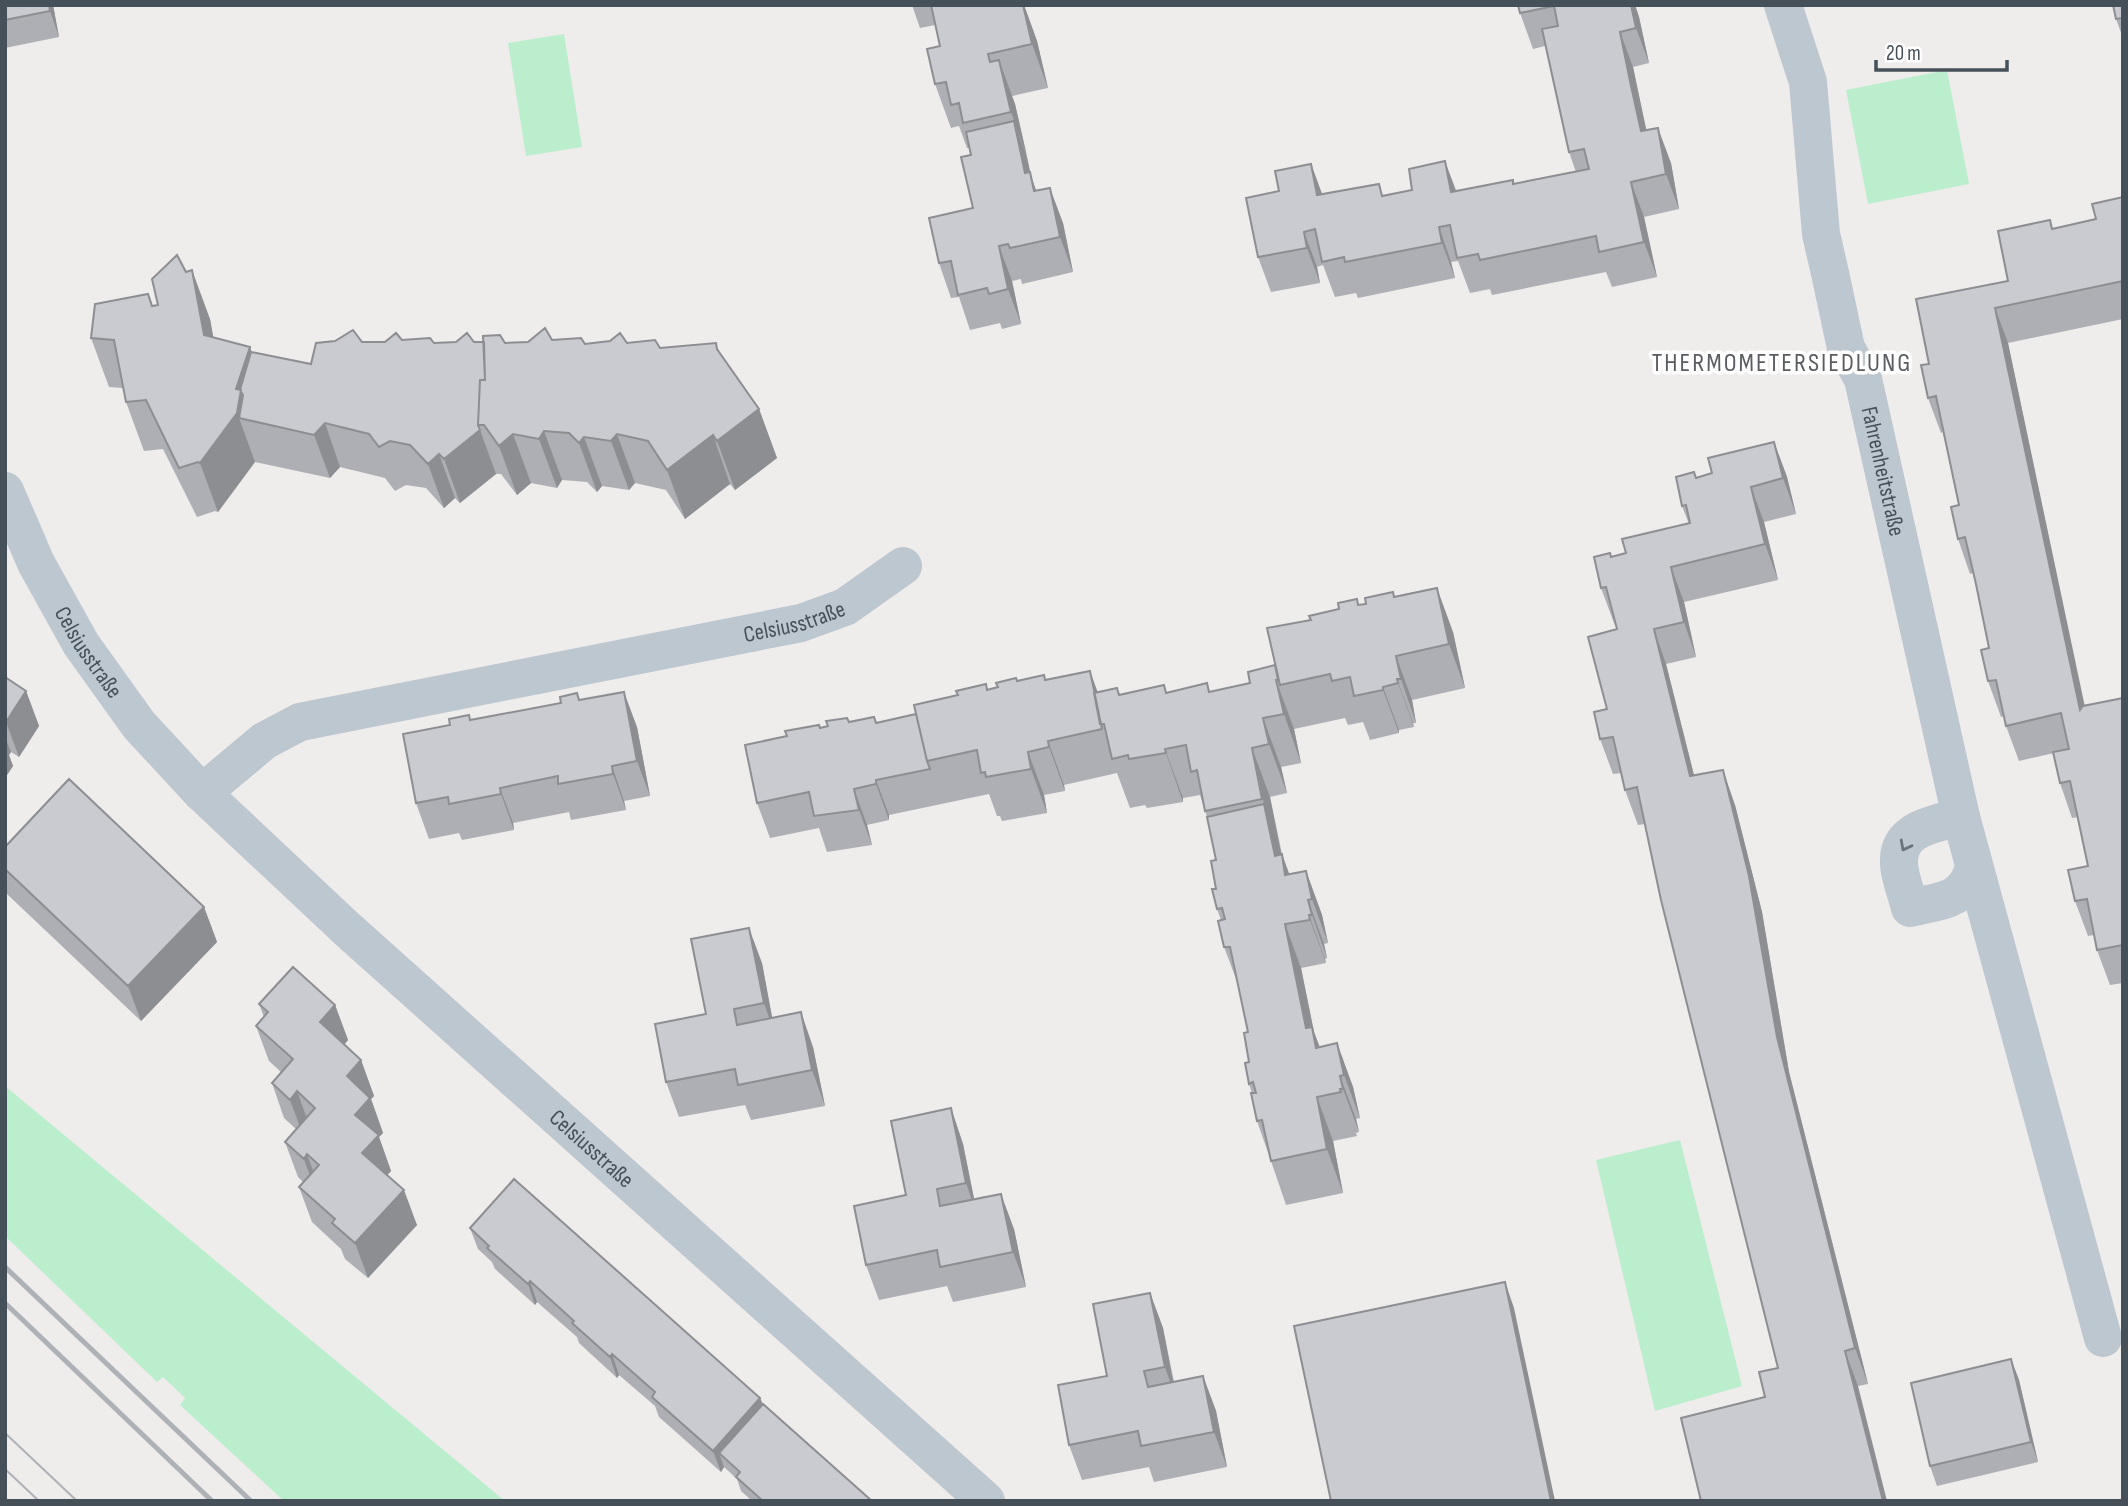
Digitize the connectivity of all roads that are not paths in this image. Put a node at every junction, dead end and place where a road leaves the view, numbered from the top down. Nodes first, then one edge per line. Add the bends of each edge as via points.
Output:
1 (1783, 5) edge
2 (5, 491) edge
3 (903, 566) dead end
4 (202, 793) junction
5 (1961, 817) junction
6 (1975, 868) junction
7 (2104, 1338) dead end
8 (986, 1501) edge

1 - 5 street, Fahrenheitstraße via 1808,82 1821,234 1835,298 1846,348 1863,379
2 - 4 street, Celsiusstraße via 81,644 139,725
3 - 4 street, Celsiusstraße via 845,607 801,623 299,722 264,741
4 - 8 street, Celsiusstraße via 347,929
5 - 6 street, Fahrenheitstraße
5 -> 6 street via 1925,826 1912,833 1904,845 1898,859 1910,908 1956,896 1965,890
6 - 7 street, Fahrenheitstraße

